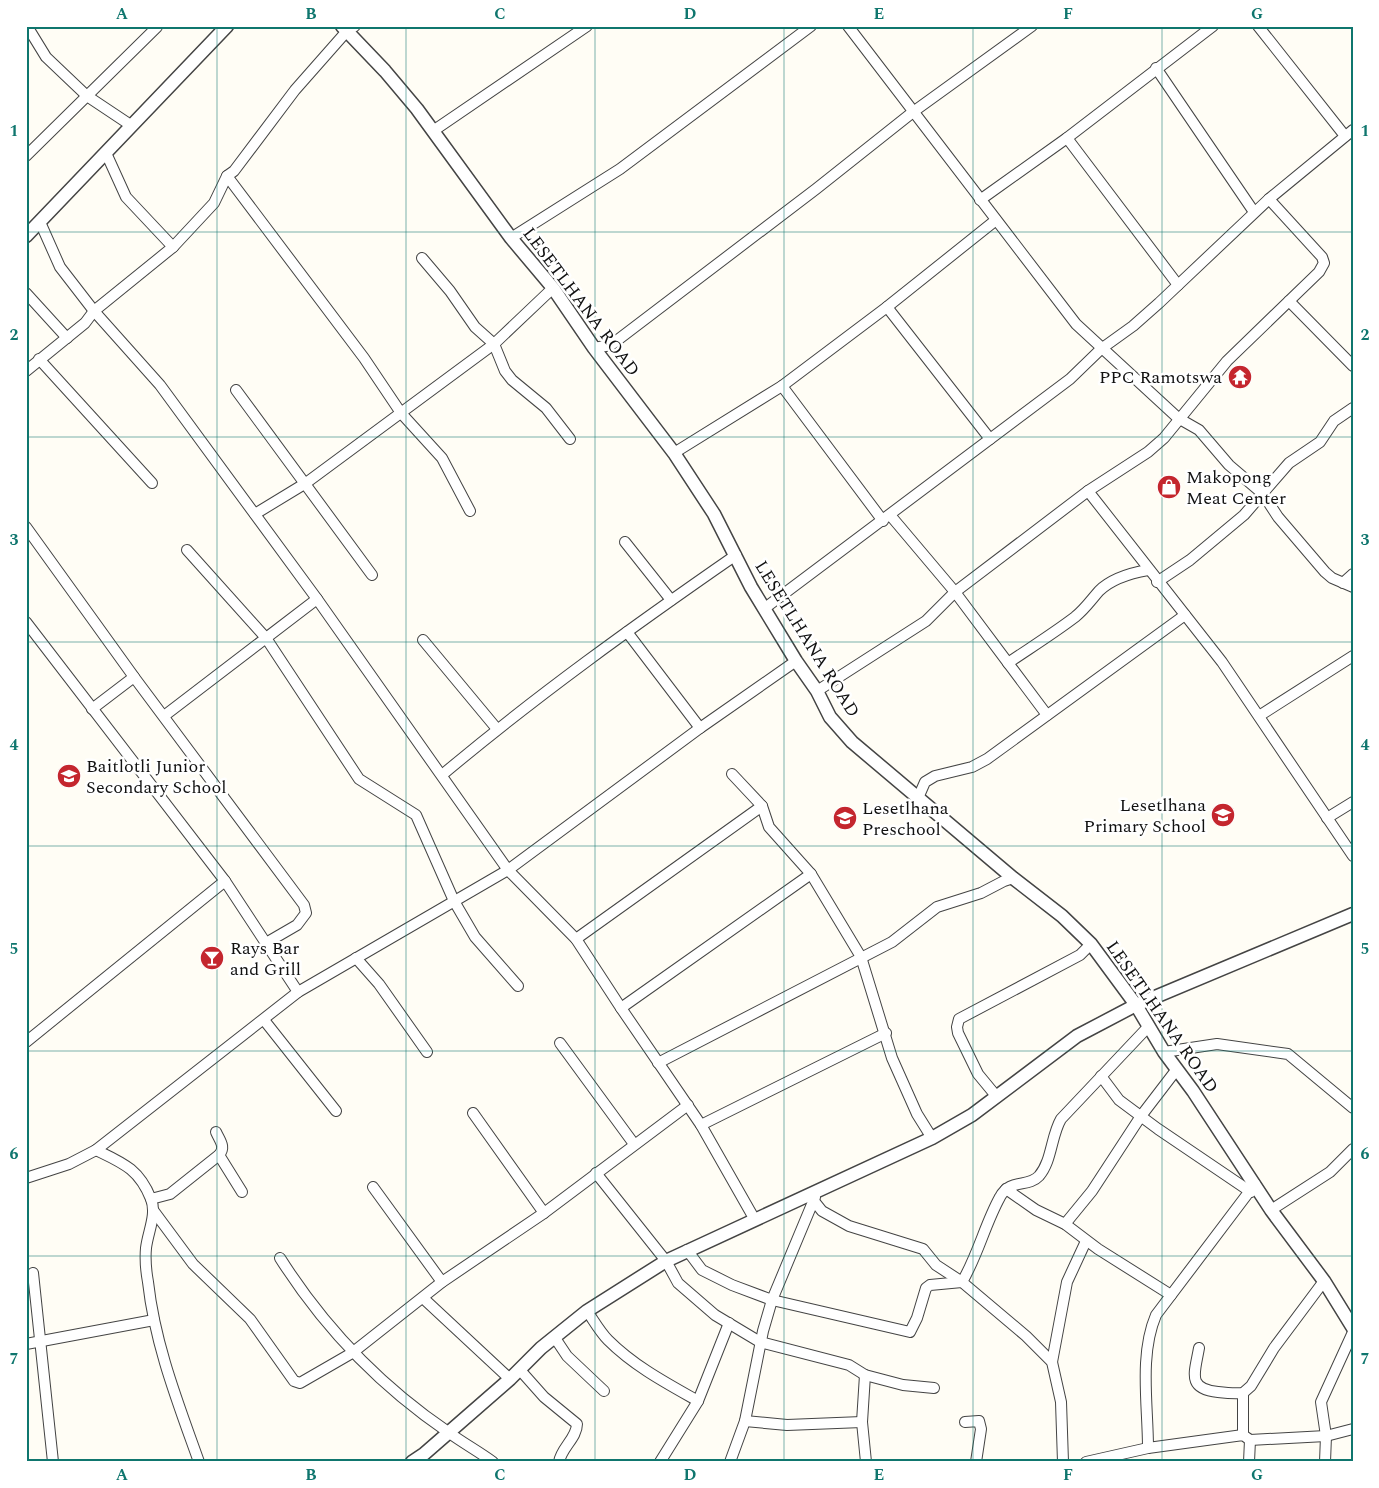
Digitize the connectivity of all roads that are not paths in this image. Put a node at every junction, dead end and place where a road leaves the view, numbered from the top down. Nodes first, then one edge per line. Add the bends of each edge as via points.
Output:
1 (27, 26) edge
2 (157, 26) edge
3 (227, 26) edge
4 (587, 26) edge
5 (811, 26) edge
6 (848, 26) edge
7 (1032, 26) edge
8 (1213, 26) edge
9 (1258, 26) edge
10 (348, 28) edge
11 (1156, 68) junction
12 (87, 96) junction
13 (913, 112) junction
14 (132, 126) junction
15 (433, 131) junction
16 (1349, 133) edge
17 (1067, 138) junction
18 (106, 153) junction
19 (26, 156) edge
20 (228, 176) junction
21 (1269, 199) junction
22 (980, 200) junction
23 (1254, 212) junction
24 (996, 220) junction
25 (40, 222) junction
26 (26, 236) edge
27 (511, 238) junction
28 (173, 247) junction
29 (422, 258) dead end
30 (1178, 285) junction
31 (553, 288) junction
32 (26, 292) edge
33 (1289, 301) junction
34 (887, 307) junction
35 (94, 310) junction
36 (67, 338) junction
37 (494, 344) junction
38 (594, 348) junction
39 (1101, 349) junction
40 (39, 359) junction
41 (1353, 366) edge
42 (26, 371) edge
43 (782, 386) junction
44 (236, 390) dead end
45 (1353, 408) edge
46 (401, 413) junction
47 (1178, 418) junction
48 (570, 439) dead end
49 (990, 439) junction
50 (674, 453) junction
51 (152, 482) dead end
52 (306, 483) junction
53 (1088, 491) junction
54 (1263, 494) junction
55 (470, 511) dead end
56 (255, 514) junction
57 (886, 518) junction
58 (26, 527) edge
59 (625, 542) dead end
60 (188, 550) dead end
61 (736, 556) junction
62 (1148, 570) junction
63 (1353, 574) edge
64 (372, 575) dead end
65 (1157, 582) junction
66 (1348, 585) edge
67 (955, 592) junction
68 (317, 599) junction
69 (671, 600) junction
70 (765, 608) junction
71 (1185, 616) junction
72 (26, 622) edge
73 (628, 632) junction
74 (266, 638) junction
75 (423, 640) dead end
76 (1353, 656) edge
77 (796, 661) junction
78 (1008, 663) junction
79 (134, 676) junction
80 (817, 691) junction
81 (92, 708) junction
82 (1047, 715) junction
83 (164, 716) junction
84 (1259, 716) junction
85 (700, 728) junction
86 (497, 729) junction
87 (732, 774) dead end
88 (442, 775) junction
89 (918, 798) junction
90 (1353, 802) edge
91 (762, 806) junction
92 (1327, 818) junction
93 (1353, 856) edge
94 (508, 870) junction
95 (811, 874) junction
96 (1013, 878) junction
97 (225, 881) junction
98 (454, 901) junction
99 (1353, 914) edge
100 (576, 938) junction
101 (266, 943) junction
102 (1091, 944) junction
103 (861, 957) junction
104 (356, 958) junction
105 (518, 986) dead end
106 (298, 992) junction
107 (1136, 1005) junction
108 (621, 1008) junction
109 (264, 1020) junction
110 (1148, 1027) junction
111 (886, 1033) junction
112 (26, 1042) edge
113 (560, 1043) dead end
114 (427, 1052) dead end
115 (1164, 1052) junction
116 (658, 1063) junction
117 (1177, 1069) junction
118 (1101, 1076) junction
119 (997, 1097) junction
120 (688, 1105) junction
121 (1353, 1108) edge
122 (336, 1111) dead end
123 (473, 1114) dead end
124 (1140, 1116) junction
125 (701, 1125) junction
126 (216, 1132) dead end
127 (932, 1138) junction
128 (634, 1144) junction
129 (1353, 1149) edge
130 (96, 1150) junction
131 (219, 1156) junction
132 (596, 1173) junction
133 (26, 1178) edge
134 (372, 1187) dead end
135 (1006, 1188) junction
136 (1253, 1188) junction
137 (242, 1192) dead end
138 (816, 1195) junction
139 (151, 1199) junction
140 (153, 1210) junction
141 (1271, 1210) junction
142 (544, 1213) junction
143 (755, 1220) junction
144 (1066, 1224) junction
145 (1086, 1241) junction
146 (687, 1250) junction
147 (280, 1258) dead end
148 (666, 1261) junction
149 (34, 1273) dead end
150 (1324, 1281) junction
151 (442, 1282) junction
152 (962, 1282) junction
153 (1171, 1295) junction
154 (423, 1298) junction
155 (772, 1300) junction
156 (588, 1311) junction
157 (154, 1320) junction
158 (729, 1323) junction
159 (1353, 1328) edge
160 (1353, 1332) edge
161 (555, 1338) junction
162 (40, 1342) junction
163 (760, 1342) junction
164 (26, 1344) edge
165 (1199, 1348) dead end
166 (352, 1353) junction
167 (1052, 1362) junction
168 (520, 1370) junction
169 (865, 1375) junction
170 (510, 1379) junction
171 (934, 1388) dead end
172 (604, 1391) dead end
173 (1242, 1393) junction
174 (698, 1401) junction
175 (745, 1421) junction
176 (862, 1422) junction
177 (965, 1422) dead end
178 (1353, 1430) edge
179 (449, 1433) junction
180 (1326, 1436) junction
181 (1246, 1438) junction
182 (1148, 1448) junction
183 (426, 1458) edge
184 (53, 1462) edge
185 (199, 1462) edge
186 (412, 1462) edge
187 (493, 1462) edge
188 (560, 1462) edge
189 (660, 1462) edge
190 (730, 1462) edge
191 (866, 1462) edge
192 (976, 1462) edge
193 (1063, 1462) edge
194 (1086, 1462) edge
195 (1249, 1462) edge
196 (1325, 1462) edge

1 - 12 street via 46,56
2 - 12 street
3 - 14 street
4 - 15 street
5 - 27 street via 620,169
6 - 13 street
7 - 13 street
8 - 11 street
9 - 16 street
10 - 15 street, LESETLHANA ROAD
10 - 20 street
11 - 17 street
11 - 23 street
12 - 14 street
12 - 19 street
13 - 22 street
13 - 38 street via 611,345
14 - 18 street
15 - 27 street, LESETLHANA ROAD
16 - 21 street
17 - 22 street
17 - 30 street
18 - 25 street
18 - 28 street via 121,189
20 - 28 street via 214,203
20 - 46 street via 364,358
21 - 23 street
21 - 33 street via 1324,262 1319,272
22 - 24 street
23 - 30 street
24 - 34 street
24 - 39 street via 1076,324
25 - 26 street
25 - 35 street via 60,267
27 - 31 street, LESETLHANA ROAD
28 - 35 street
29 - 37 street via 475,327
30 - 39 street via 1133,326
31 - 37 street
31 - 38 street, LESETLHANA ROAD
32 - 36 street
33 - 41 street
33 - 47 street via 1227,360
34 - 43 street
34 - 49 street
35 - 36 street via 85,323
35 - 56 street via 160,385
36 - 40 street
37 - 46 street
37 - 48 street via 512,380 546,408
38 - 50 street, LESETLHANA ROAD
39 - 47 street
39 - 49 street via 1070,379
40 - 42 street
40 - 51 street
43 - 50 street
43 - 57 street
44 - 52 street
45 - 54 street via 1334,421 1320,442 1289,463
46 - 52 street
46 - 55 street via 442,458
47 - 53 street via 1164,438 1148,452
47 - 54 street via 1199,430 1229,465
49 - 57 street
50 - 61 street, LESETLHANA ROAD via 714,514
52 - 56 street
52 - 64 street
53 - 62 street
53 - 67 street
54 - 65 street via 1215,540
54 - 66 street via 1325,572
56 - 68 street
57 - 67 street
57 - 70 street
58 - 79 street
59 - 69 street
60 - 74 street
61 - 69 street
61 - 70 street, LESETLHANA ROAD
62 - 65 street
62 - 78 street via 1112,581 1076,616
63 - 66 street
65 - 71 street
67 - 78 street
67 - 80 street via 926,621
68 - 74 street
68 - 88 street
69 - 73 street
70 - 77 street, LESETLHANA ROAD
71 - 82 street
71 - 84 street
72 - 81 street
73 - 85 street
73 - 86 street
74 - 83 street
74 - 98 street via 359,779 416,815
75 - 86 street
76 - 84 street
77 - 80 street, LESETLHANA ROAD
77 - 85 street
78 - 82 street
79 - 81 street
79 - 83 street
80 - 89 street, LESETLHANA ROAD via 830,716 852,742
81 - 97 street
82 - 89 street via 972,768 935,776 926,782
83 - 101 street via 306,910 302,920
84 - 92 street
85 - 94 street
86 - 88 street
87 - 91 street
88 - 94 street
89 - 96 street, LESETLHANA ROAD
90 - 92 street
91 - 95 street via 769,827
91 - 100 street
92 - 93 street
94 - 98 street
94 - 100 street
95 - 103 street
95 - 108 street
96 - 102 street, LESETLHANA ROAD via 1062,916
96 - 103 street via 981,893 937,907 900,937
97 - 101 street
97 - 112 street
98 - 104 street
98 - 105 street via 479,943
99 - 107 street
100 - 108 street
101 - 106 street
102 - 107 street, LESETLHANA ROAD
102 - 119 street via 1080,955 959,1019 958,1033 978,1074
103 - 111 street via 873,1002
103 - 116 street
104 - 106 street
104 - 114 street via 379,984
106 - 109 street
107 - 110 street, LESETLHANA ROAD
107 - 119 street via 1077,1036
108 - 116 street
109 - 122 street
109 - 130 street
110 - 115 street, LESETLHANA ROAD
110 - 118 street
111 - 125 street
111 - 127 street via 892,1058
113 - 128 street
115 - 117 street, LESETLHANA ROAD
115 - 121 street via 1217,1044 1288,1054
116 - 120 street
117 - 124 street
117 - 136 street, LESETLHANA ROAD
118 - 124 street via 1119,1100
118 - 135 street via 1061,1118 1054,1131 1045,1167 1037,1178
119 - 127 street
120 - 125 street
120 - 128 street
123 - 142 street
124 - 136 street
124 - 144 street via 1092,1191
125 - 143 street
126 - 131 street via 223,1145
127 - 138 street
128 - 132 street
129 - 141 street via 1330,1172
130 - 133 street via 69,1164
130 - 139 street via 128,1166 140,1177
131 - 137 street
131 - 139 street via 170,1194
132 - 142 street
132 - 148 street
134 - 151 street
135 - 144 street via 1036,1210
135 - 152 street
136 - 141 street, LESETLHANA ROAD
136 - 153 street
138 - 143 street
138 - 152 street via 822,1211 849,1226 923,1249 936,1265
138 - 155 street
139 - 140 street
140 - 157 street via 146,1263
140 - 166 street via 192,1264 250,1319 297,1383 308,1380
141 - 150 street, LESETLHANA ROAD
142 - 151 street
143 - 146 street
144 - 145 street
145 - 153 street
145 - 167 street via 1067,1282
146 - 148 street
146 - 155 street via 702,1270
147 - 166 street via 315,1310
148 - 156 street
148 - 158 street via 678,1284 702,1306
149 - 162 street
150 - 159 street, LESETLHANA ROAD
150 - 173 street via 1274,1348 1251,1386
151 - 154 street
152 - 155 street via 926,1288 910,1332
152 - 167 street
153 - 182 street via 1156,1315 1147,1345
154 - 166 street
154 - 170 street
155 - 163 street
156 - 161 street
156 - 174 street via 606,1339 629,1359
157 - 162 street
157 - 185 street via 164,1364
158 - 163 street
158 - 174 street
160 - 180 street via 1321,1402
161 - 168 street
161 - 172 street via 567,1356
162 - 164 street
162 - 184 street
163 - 169 street via 849,1365
163 - 175 street
165 - 173 street via 1195,1382 1199,1388
166 - 179 street
167 - 193 street via 1061,1402
168 - 170 street
168 - 188 street via 544,1397 577,1424
169 - 171 street via 903,1385
169 - 176 street
170 - 179 street
173 - 181 street
174 - 189 street
175 - 176 street via 788,1425
175 - 190 street
176 - 191 street
177 - 192 street via 979,1421 981,1429
178 - 180 street
179 - 183 street
179 - 187 street
180 - 181 street
180 - 196 street
181 - 182 street
181 - 195 street
182 - 194 street
183 - 186 street

